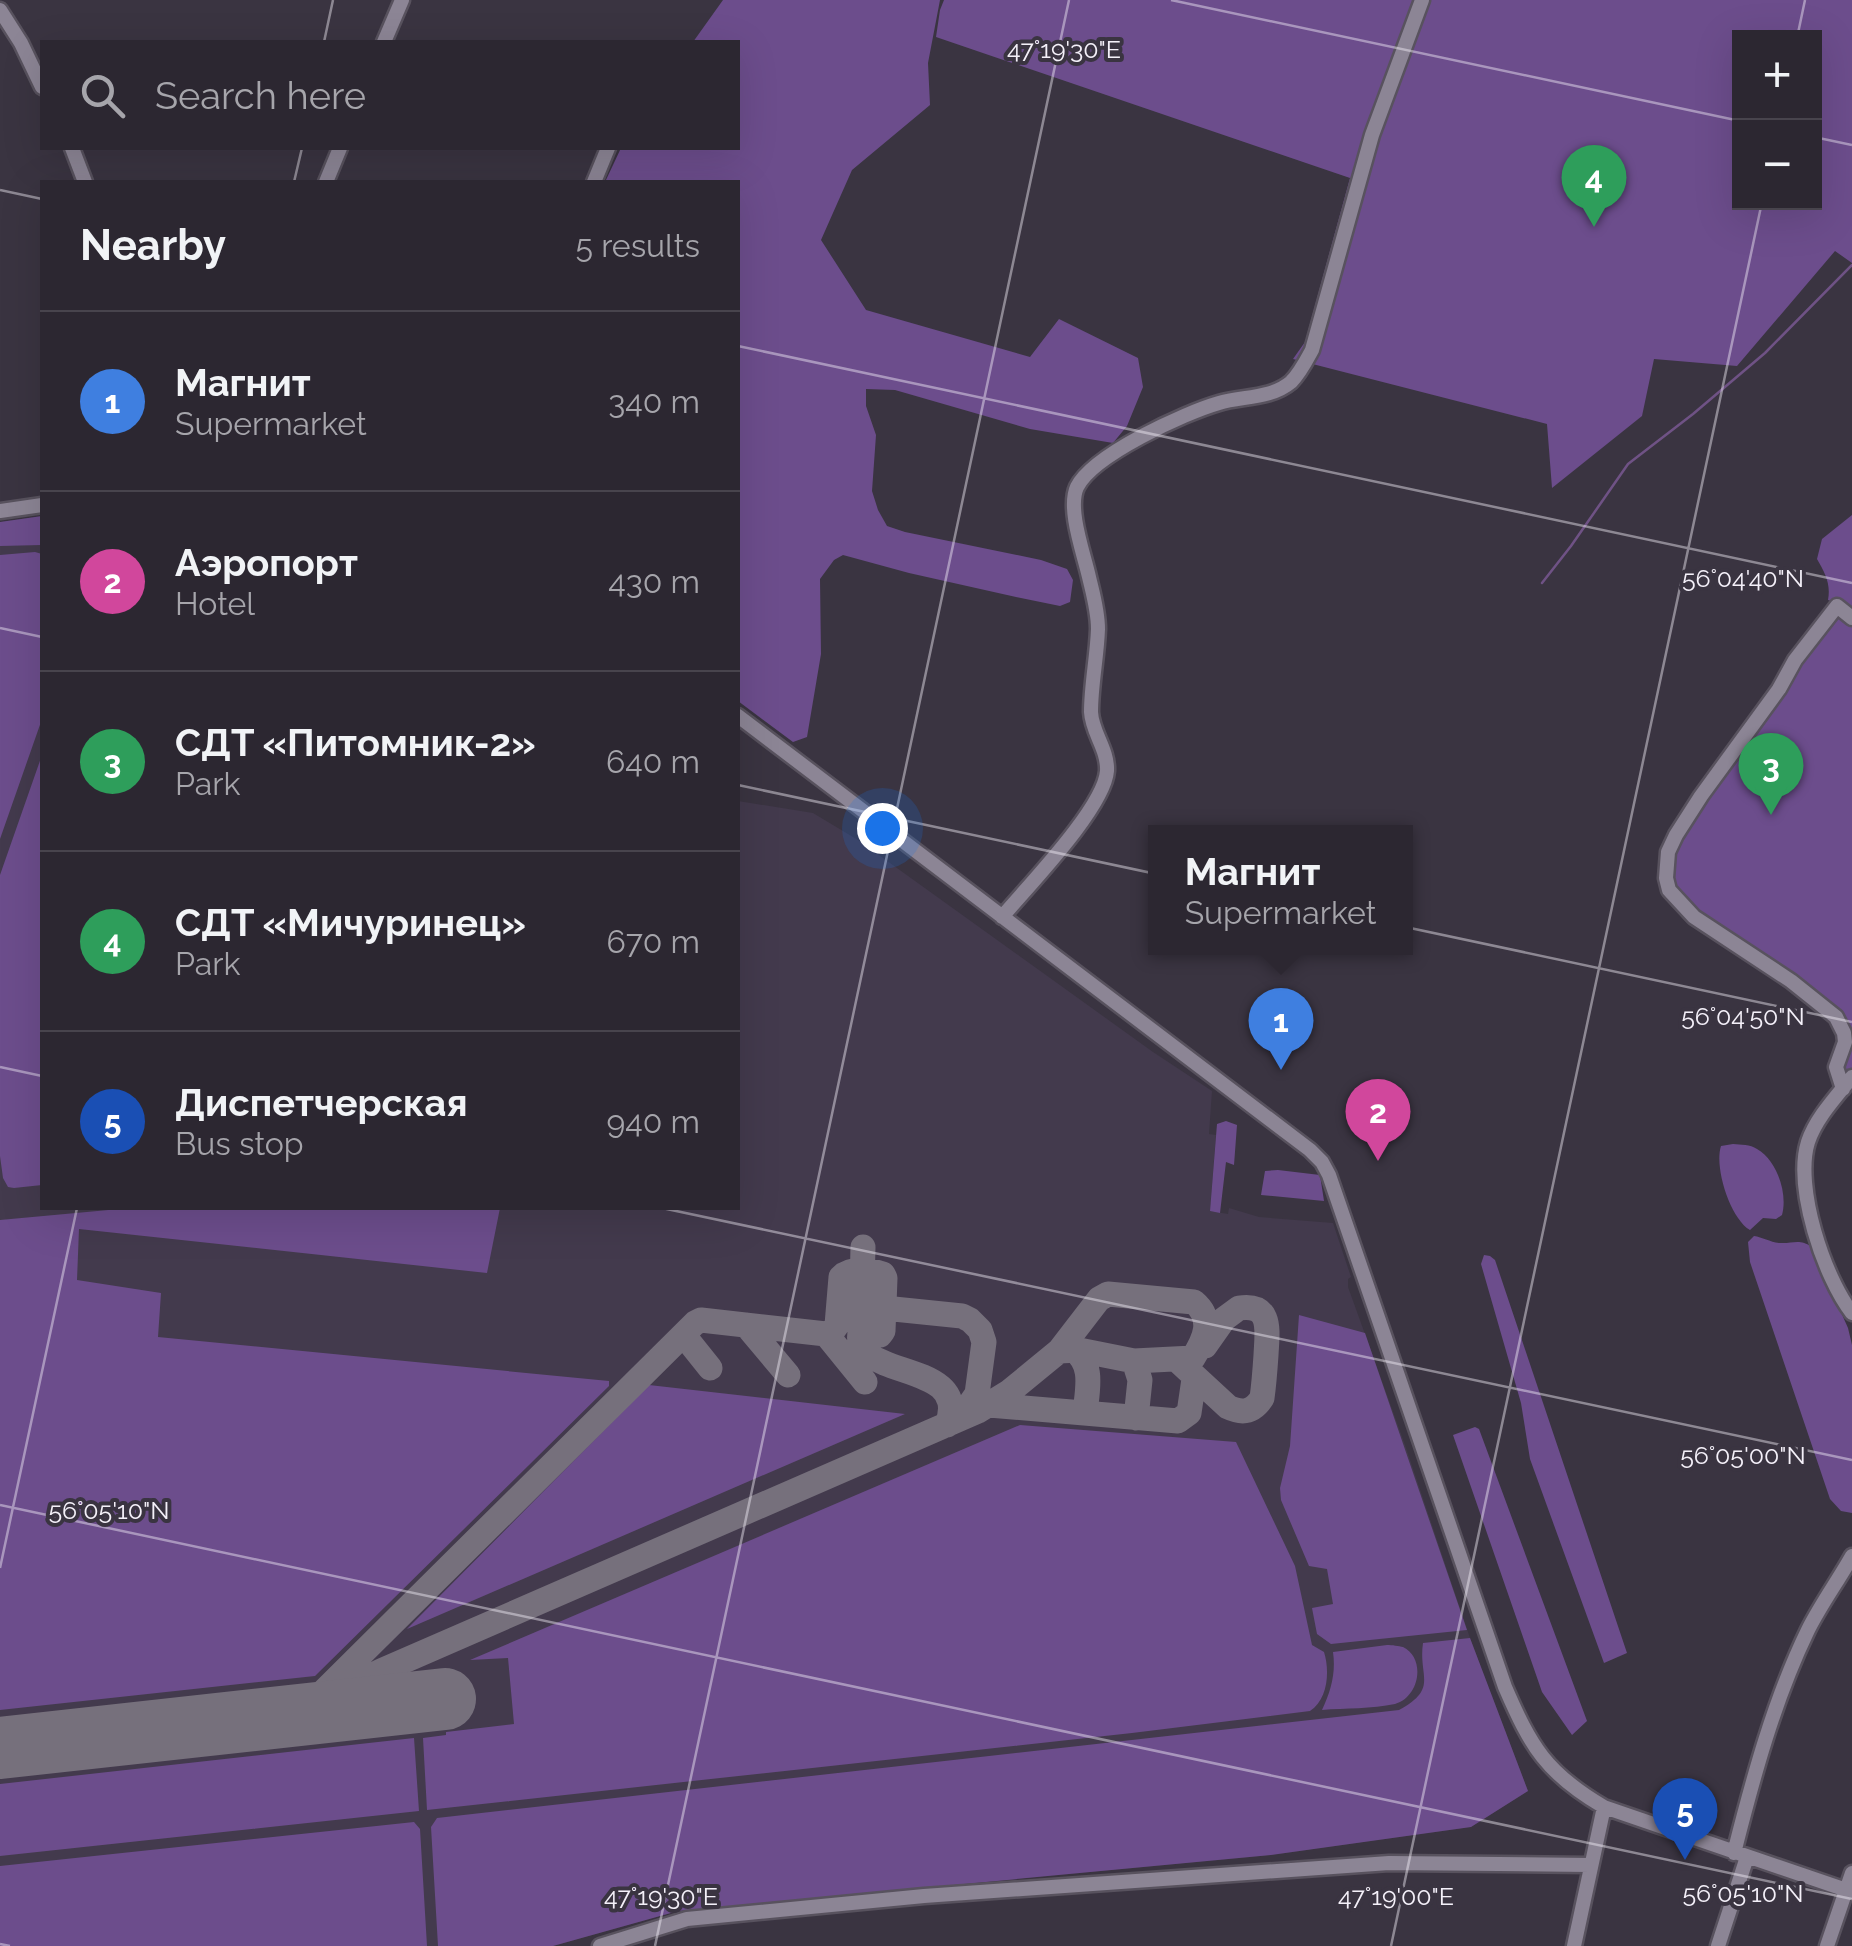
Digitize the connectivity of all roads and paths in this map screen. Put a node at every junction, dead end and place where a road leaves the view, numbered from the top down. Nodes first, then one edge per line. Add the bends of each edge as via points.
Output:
1 (402, 0) edge
2 (1422, 0) edge
3 (0, 10) edge
4 (385, 40) edge
5 (40, 82) edge
6 (73, 150) edge
7 (339, 150) edge
8 (607, 150) edge
9 (84, 180) edge
10 (327, 180) edge
11 (595, 180) edge
12 (40, 506) edge
13 (0, 511) edge
14 (1852, 618) edge
15 (740, 718) edge
16 (1002, 917) junction
17 (1848, 1083) edge
18 (1852, 1313) edge
19 (1852, 1556) edge
20 (1835, 1582) junction
21 (1852, 1587) edge
22 (1604, 1807) junction
23 (1741, 1855) junction
24 (1590, 1864) junction
25 (1852, 1873) edge
26 (1849, 1891) edge
27 (600, 1946) edge
28 (1574, 1946) edge
29 (1718, 1946) edge
30 (1827, 1946) edge

1 - 4 street
2 - 16 street via 1372,135 1312,350 1300,370 1280,389 1183,414 1136,438 1077,488 1075,517 1098,625 1091,714 1107,770 1092,810
3 - 5 street
6 - 9 street
7 - 10 street
8 - 11 street
12 - 13 street
14 - 17 street via 1837,606 1795,660 1676,835 1666,878 1694,917 1836,1016 1845,1042 1836,1067
15 - 16 street
16 - 22 street via 1322,1162 1505,1687 1540,1756
17 - 18 street via 1809,1139 1805,1183 1820,1252
19 - 20 street
20 - 21 street
20 - 23 street via 1808,1630 1754,1776
22 - 23 street
22 - 24 street
23 - 26 street
23 - 29 street
24 - 27 street via 1389,1863 924,1896 687,1919
24 - 28 street
25 - 26 street
26 - 30 street

